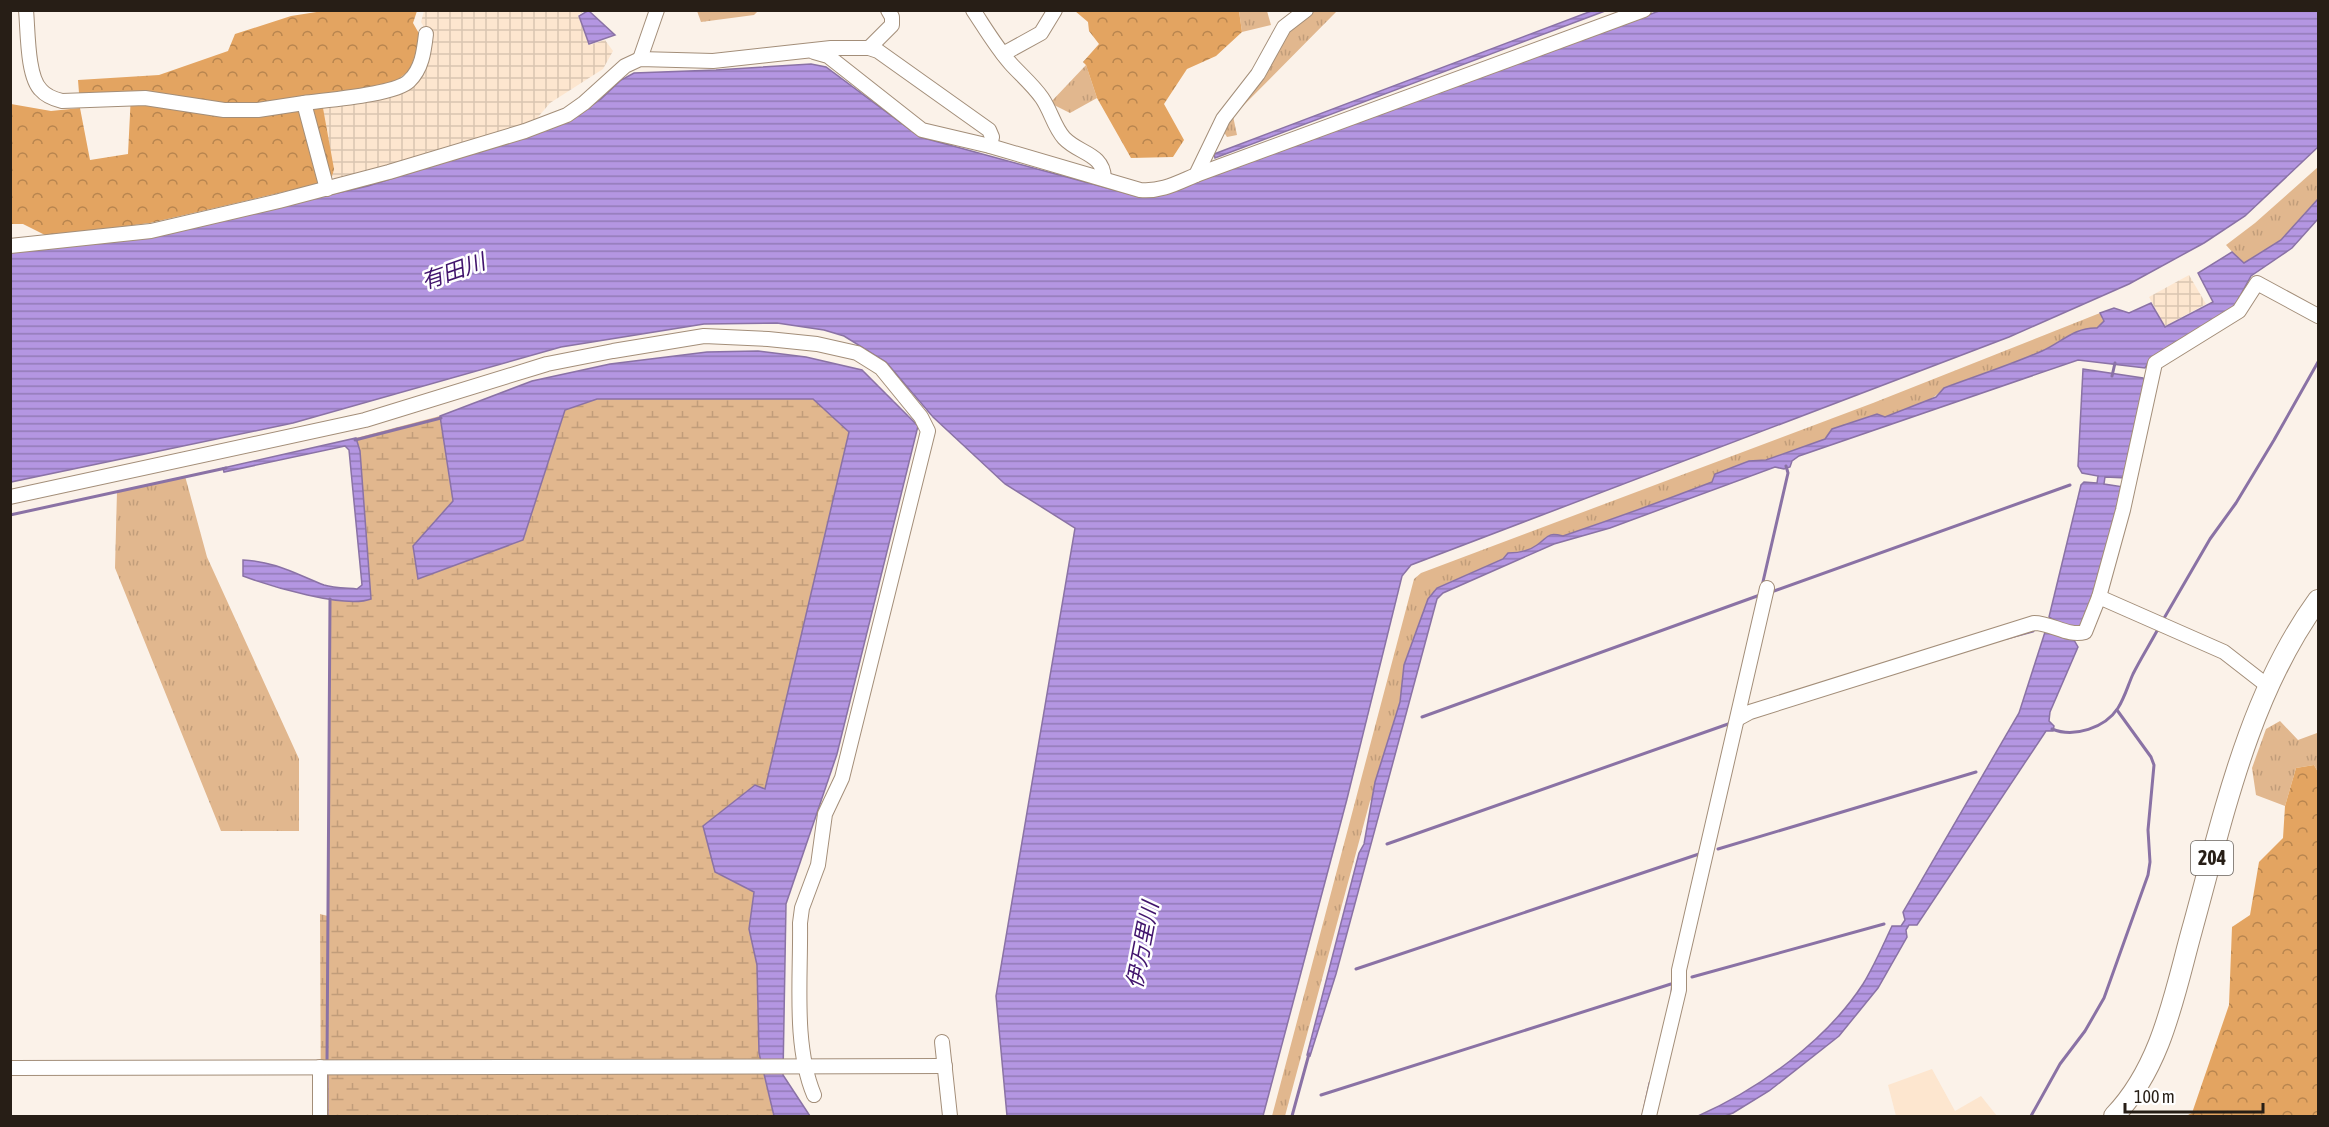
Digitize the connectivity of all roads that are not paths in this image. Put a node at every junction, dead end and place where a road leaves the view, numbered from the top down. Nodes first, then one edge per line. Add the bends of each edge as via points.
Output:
1 (26, 10) edge
2 (657, 10) edge
3 (888, 10) edge
4 (973, 10) edge
5 (1055, 10) edge
6 (1306, 10) edge
7 (1644, 10) edge
8 (426, 34) dead end
9 (869, 48) junction
10 (814, 52) junction
11 (1003, 54) junction
12 (640, 59) junction
13 (304, 103) junction
14 (990, 146) junction
15 (1196, 175) junction
16 (1104, 178) junction
17 (327, 189) junction
18 (10, 246) edge
19 (2319, 316) edge
20 (10, 496) edge
21 (1767, 588) dead end
22 (2099, 597) junction
23 (2319, 600) edge
24 (2269, 687) junction
25 (1739, 718) junction
26 (942, 1042) dead end
27 (799, 1066) junction
28 (945, 1066) junction
29 (326, 1067) junction
30 (10, 1068) edge
31 (814, 1095) dead end
32 (320, 1116) edge
33 (950, 1116) edge
34 (1649, 1116) edge
35 (2115, 1116) edge

1 - 13 street via 33,76 40,90 51,98 145,98 224,110
2 - 12 street
3 - 9 street via 892,25
4 - 11 street
5 - 11 street via 1041,33
6 - 15 street via 1284,27 1258,74 1223,119
7 - 15 street
8 - 13 street via 423,57 407,83 372,93
9 - 10 street
9 - 14 street via 989,130
10 - 12 street via 713,61
10 - 14 street via 828,56 922,130
11 - 16 street via 1040,95 1065,140 1101,163
12 - 17 street via 567,115
13 - 17 street
14 - 16 street
15 - 16 street via 1150,191
17 - 18 street via 151,231
19 - 22 street via 2257,283 2239,311 2155,363 2123,510
20 - 27 street via 365,420 547,364 704,336 817,344 857,353 881,368 928,431 842,778 825,814 818,865 802,908
21 - 25 street
22 - 24 street via 2224,652
22 - 25 street via 2085,632 2078,634 2034,623
23 - 24 highway, 204
24 - 35 highway, 204 via 2225,811 2162,1037 2141,1081
25 - 34 street
26 - 28 street
27 - 28 street
27 - 29 street
27 - 31 street
28 - 33 street
29 - 30 street
29 - 32 street

